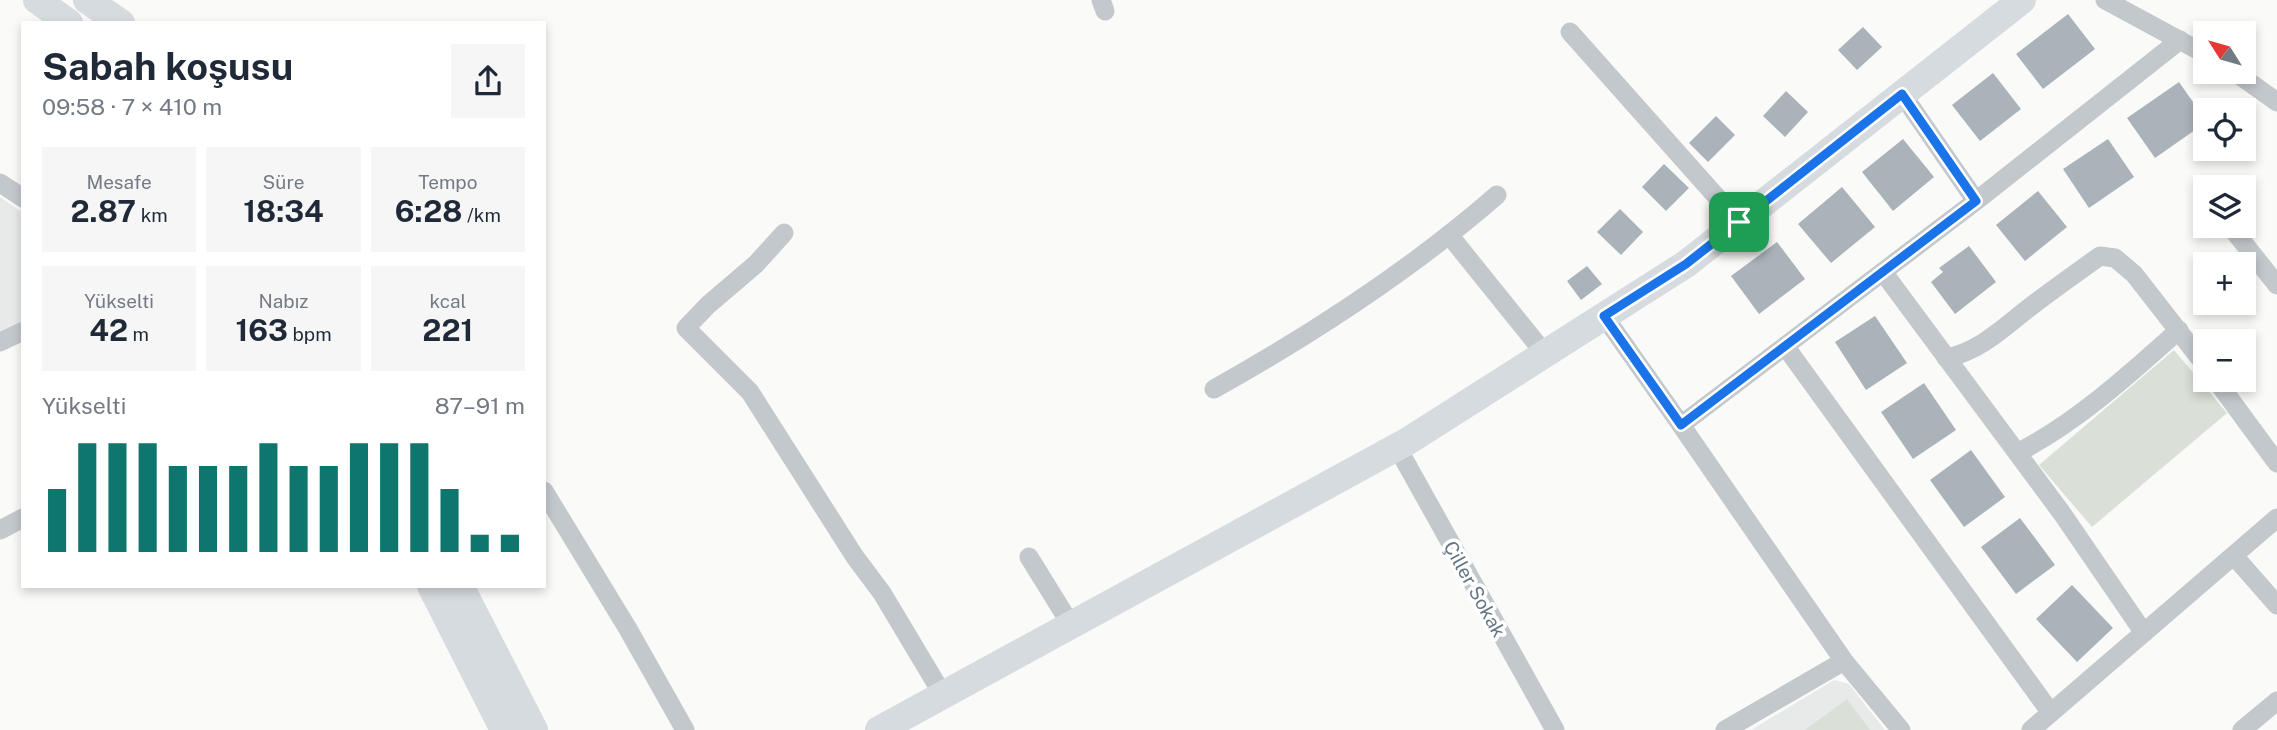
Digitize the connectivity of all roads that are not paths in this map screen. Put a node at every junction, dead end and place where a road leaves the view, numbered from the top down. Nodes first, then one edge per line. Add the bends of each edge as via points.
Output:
1 (37, 0) edge
2 (87, 0) edge
3 (2022, 0) edge
4 (2105, 0) edge
5 (66, 21) edge
6 (118, 21) edge
7 (1570, 32) dead end
8 (2180, 40) junction
9 (2193, 47) edge
10 (2252, 84) edge
11 (1902, 94) junction
12 (2277, 102) edge
13 (0, 183) edge
14 (1497, 195) dead end
15 (21, 197) edge
16 (1976, 201) junction
17 (1739, 222) junction
18 (784, 233) dead end
19 (1450, 236) junction
20 (2240, 238) edge
21 (1883, 272) junction
22 (2277, 285) edge
23 (1604, 316) junction
24 (2179, 330) junction
25 (21, 332) edge
26 (0, 342) edge
27 (1785, 346) junction
28 (2193, 349) edge
29 (1545, 354) junction
30 (1946, 358) junction
31 (1214, 388) dead end
32 (2225, 392) edge
33 (1681, 425) junction
34 (1397, 447) junction
35 (2017, 453) junction
36 (2277, 463) edge
37 (546, 494) edge
38 (2277, 518) edge
39 (21, 519) edge
40 (0, 530) edge
41 (2234, 556) junction
42 (1029, 557) dead end
43 (432, 588) edge
44 (461, 588) edge
45 (2277, 605) edge
46 (1071, 625) junction
47 (2144, 633) junction
48 (1844, 661) junction
49 (943, 695) junction
50 (2277, 701) edge
51 (2051, 713) junction
52 (503, 730) edge
53 (534, 730) edge
54 (685, 730) edge
55 (879, 730) edge
56 (1555, 730) edge
57 (1725, 730) edge
58 (1901, 730) edge
59 (2031, 730) edge
60 (2242, 730) edge

1 - 5 street
2 - 6 street
3 - 11 street
4 - 8 street
7 - 17 street
8 - 9 street
8 - 16 street
10 - 12 street
11 - 16 street
11 - 17 street
13 - 15 street
14 - 19 street
16 - 21 street
17 - 23 street via 1686,264
18 - 49 street via 686,328 750,392
19 - 29 street
19 - 31 street via 1273,356
20 - 22 street
21 - 27 street
21 - 30 street
23 - 29 street
23 - 33 street
24 - 28 street
24 - 30 street via 2134,274 2115,258 2100,256 1986,342 1964,355
24 - 35 street via 2044,439
25 - 26 street
27 - 33 street
27 - 51 street
29 - 34 street
30 - 35 street
32 - 36 street
33 - 48 street
34 - 46 street
34 - 56 street, Çiller Sokak
35 - 47 street
37 - 54 street
38 - 41 street
39 - 40 street
41 - 45 street
41 - 47 street
42 - 46 street
43 - 52 street
44 - 53 street
46 - 49 street
47 - 51 street
48 - 57 street
48 - 58 street
49 - 55 street
50 - 60 street
51 - 59 street

